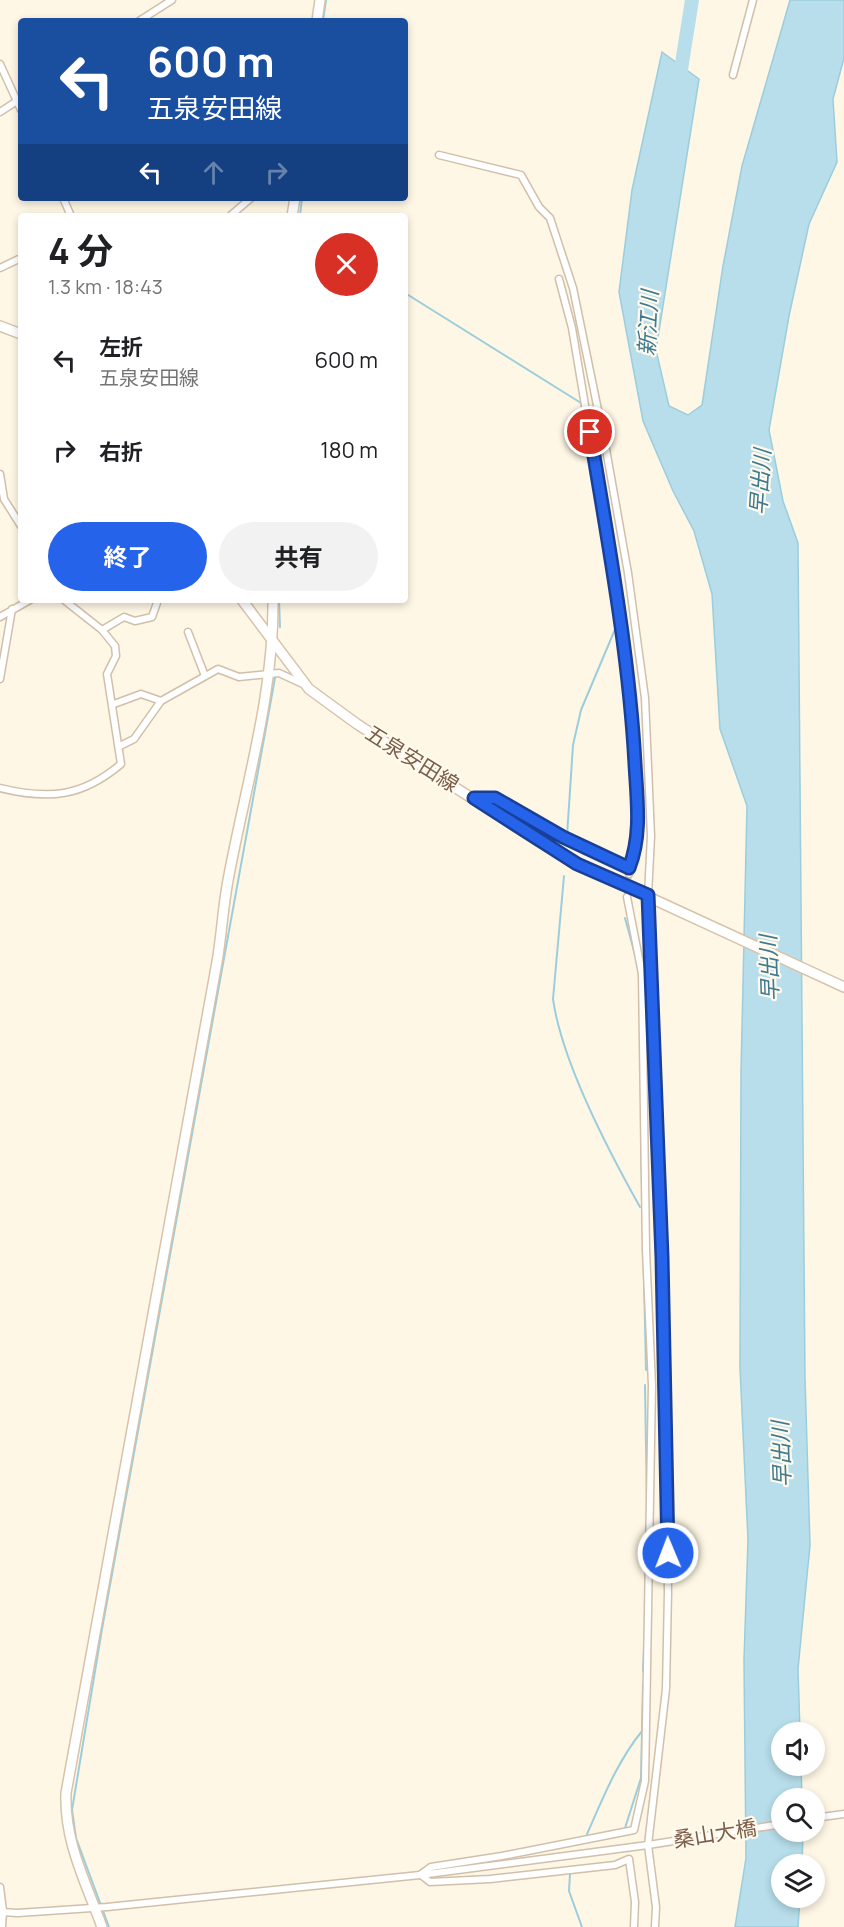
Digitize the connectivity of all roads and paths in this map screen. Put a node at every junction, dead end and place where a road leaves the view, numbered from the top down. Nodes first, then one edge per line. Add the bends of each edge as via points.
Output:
1 (172, 0) edge
2 (320, 0) edge
3 (753, 0) edge
4 (144, 18) edge
5 (317, 18) edge
6 (0, 64) edge
7 (733, 75) dead end
8 (18, 96) edge
9 (18, 101) edge
10 (0, 112) edge
11 (439, 155) dead end
12 (248, 201) edge
13 (234, 213) edge
14 (18, 259) edge
15 (0, 268) edge
16 (559, 279) dead end
17 (0, 326) edge
18 (18, 333) edge
19 (0, 474) edge
20 (18, 521) edge
21 (24, 603) edge
22 (68, 603) edge
23 (157, 603) edge
24 (244, 603) edge
25 (273, 603) edge
26 (12, 609) junction
27 (0, 617) edge
28 (102, 630) junction
29 (189, 632) dead end
30 (273, 643) junction
31 (269, 673) junction
32 (205, 676) junction
33 (0, 679) edge
34 (306, 686) junction
35 (161, 701) junction
36 (114, 704) junction
37 (120, 746) junction
38 (0, 788) edge
39 (474, 798) junction
40 (650, 896) junction
41 (627, 897) tunnel mouth
42 (844, 987) edge
43 (844, 1814) edge
44 (825, 1817) edge
45 (771, 1826) edge
46 (648, 1845) junction
47 (420, 1875) junction
48 (0, 1887) edge
49 (95, 1907) junction
50 (2, 1912) edge
51 (2, 1927) edge
52 (102, 1927) edge
53 (634, 1927) edge
54 (655, 1927) edge

1 - 4 street
2 - 5 street
3 - 7 street
6 - 8 street
9 - 10 street
11 - 40 street via 521,175 550,218 573,288 590,358 622,539 645,698
12 - 13 street
14 - 15 street
16 - 39 street via 572,328 622,625 638,813 636,850 629,871 495,798
17 - 18 street
19 - 20 street via 4,499
21 - 26 street
22 - 28 street
23 - 28 street via 152,617 135,621 124,617
24 - 30 street, 五泉安田線
25 - 30 street
26 - 27 street
26 - 33 street
28 - 36 street via 115,646 116,656 107,674
29 - 32 street
30 - 31 street
30 - 34 street, 五泉安田線
31 - 32 street via 239,677 221,669
31 - 34 street via 279,673
31 - 49 street via 250,785 228,877 218,962 66,1792 65,1816 71,1846
32 - 35 street
34 - 39 street, 五泉安田線 via 357,724
35 - 36 street via 141,694
35 - 37 street via 134,739
36 - 37 street
37 - 38 street via 121,764 103,780 78,790 31,796
39 - 40 street, 五泉安田線 via 577,864
40 - 42 street, 五泉安田線
40 - 46 street via 668,1593 666,1689
41 - 47 street via 642,974 652,1385 645,1781 639,1816 634,1830 440,1865
43 - 44 street
45 - 46 street, 桑山大橋
46 - 47 street, 桑山大橋
46 - 54 street
47 - 49 street
47 - 53 street via 430,1882 490,1879 615,1865 629,1859
48 - 50 street
49 - 50 street
49 - 52 street
50 - 51 street

